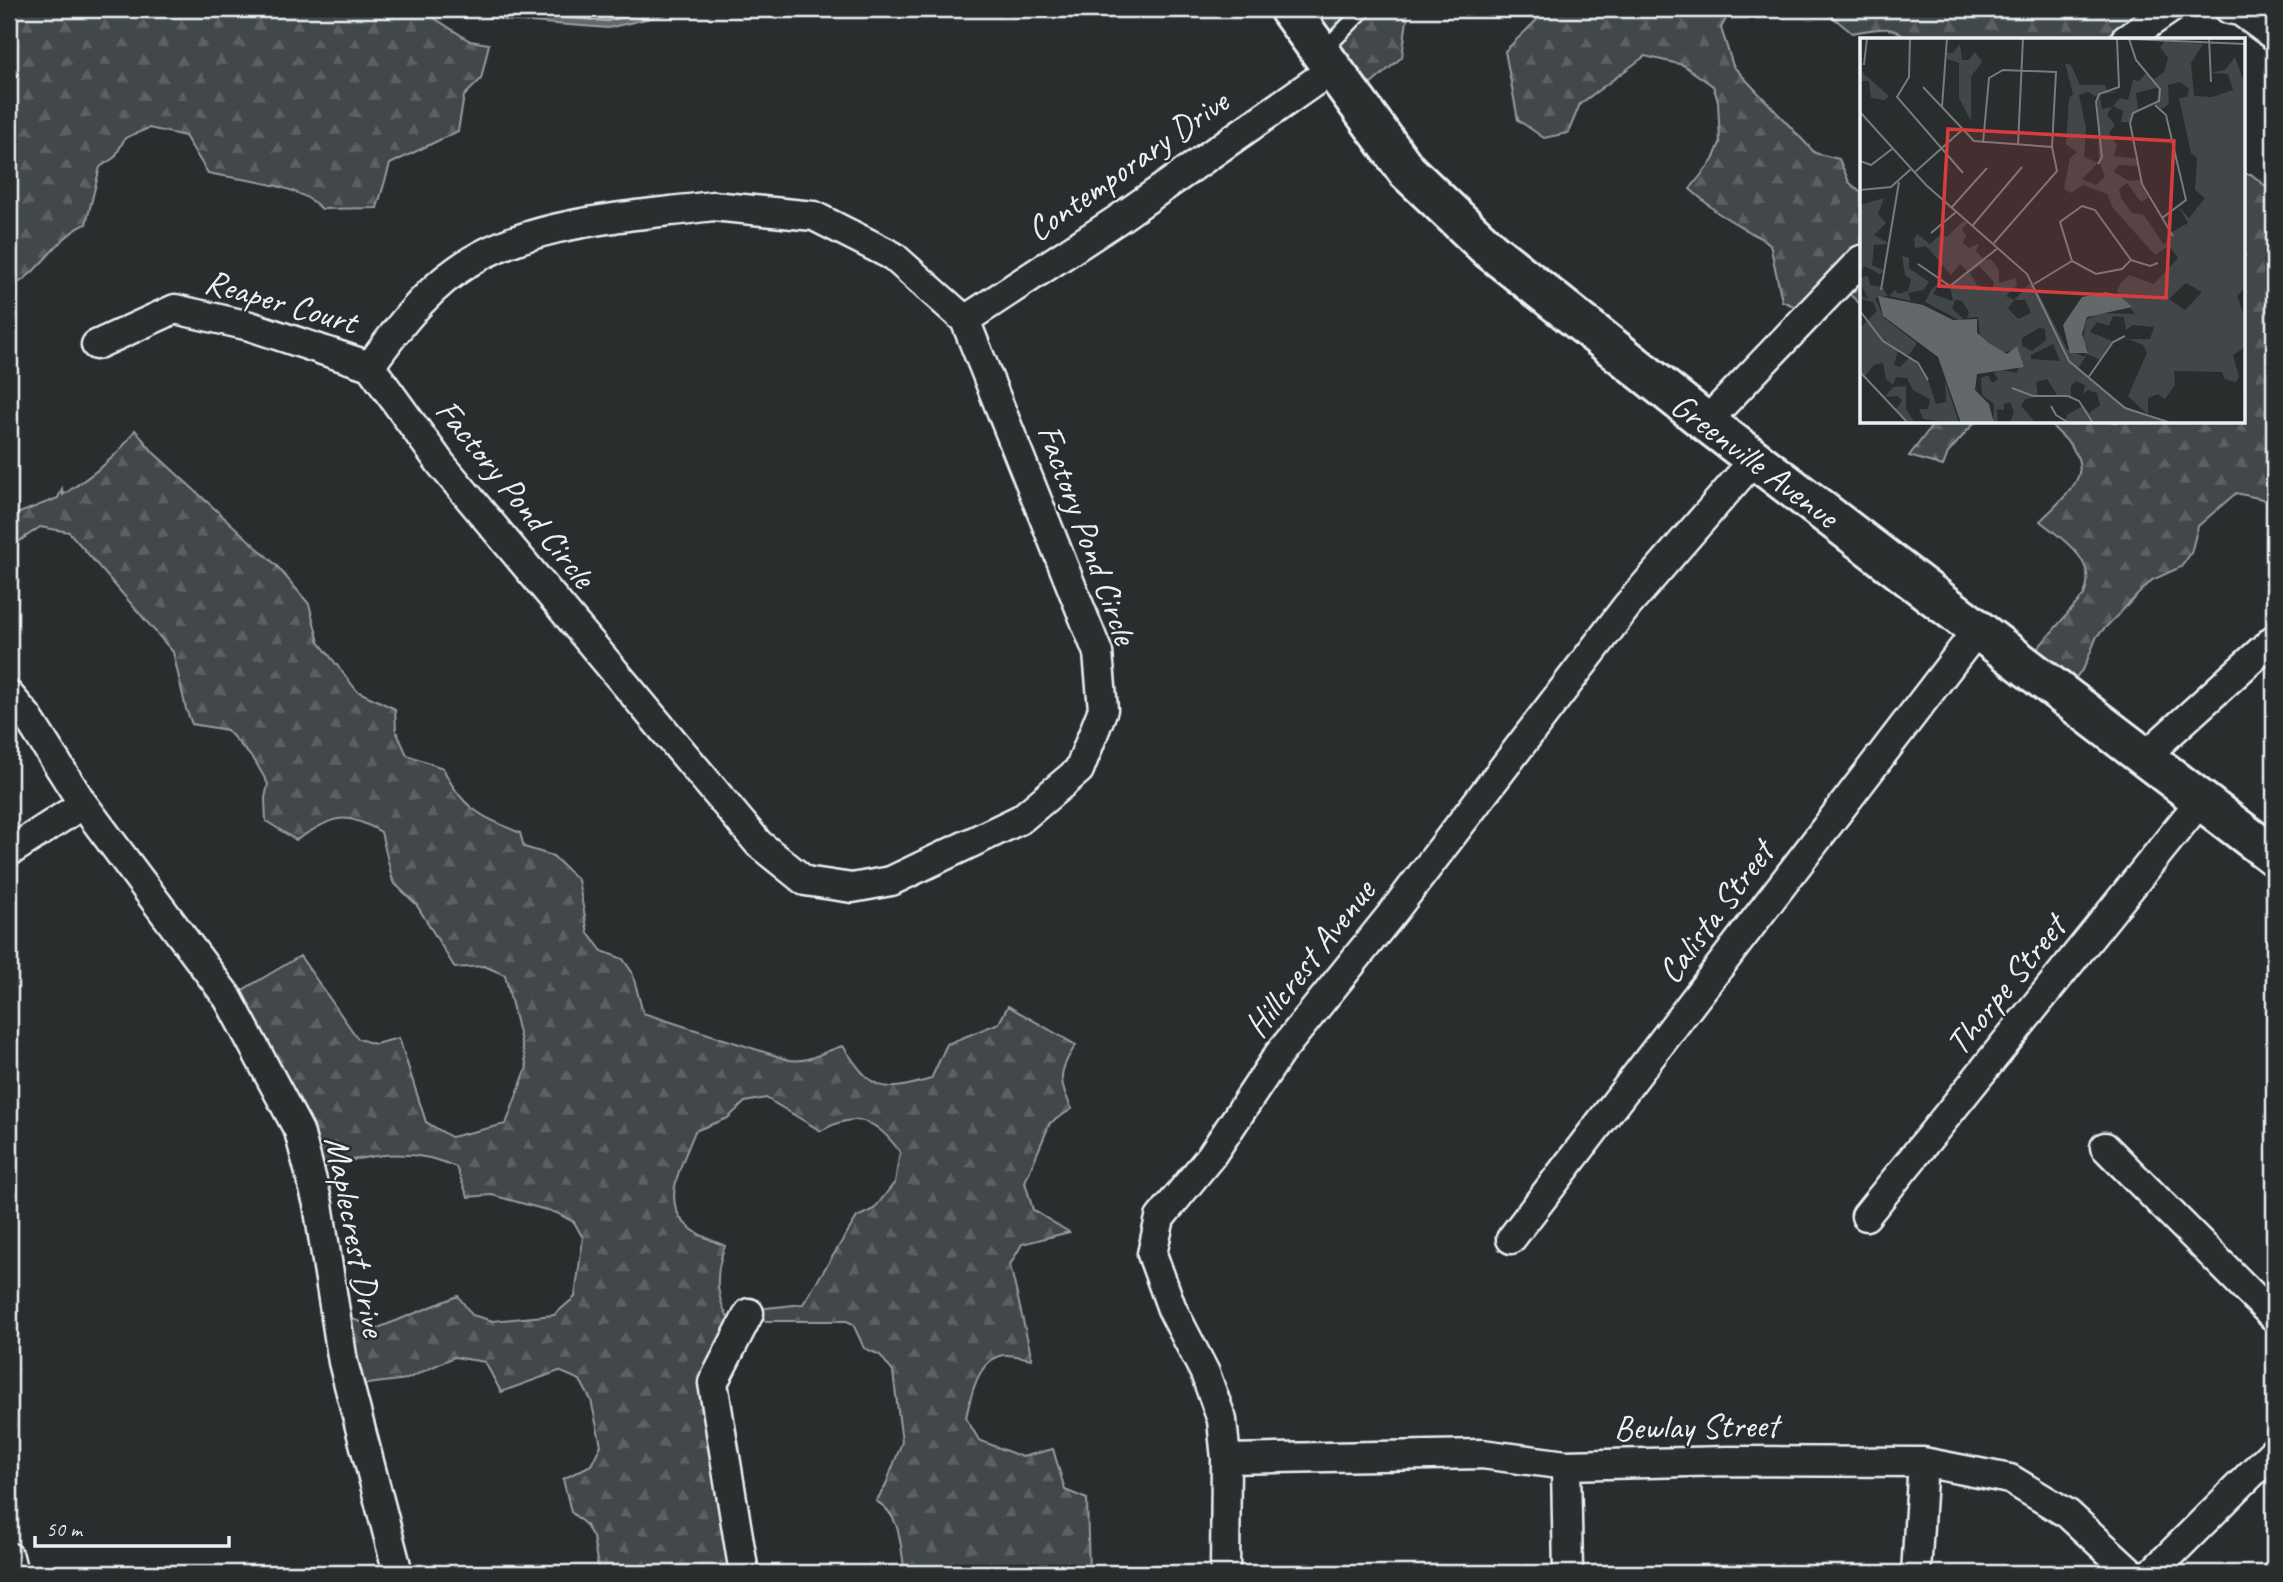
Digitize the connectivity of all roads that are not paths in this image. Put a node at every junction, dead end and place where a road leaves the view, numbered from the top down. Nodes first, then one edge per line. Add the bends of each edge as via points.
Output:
1 (1289, 9) edge
2 (1364, 9) edge
3 (2170, 9) edge
4 (2229, 9) edge
5 (2274, 36) edge
6 (2128, 38) edge
7 (1325, 62) junction
8 (1860, 261) edge
9 (965, 320) junction
10 (96, 345) dead end
11 (370, 366) junction
12 (1706, 422) junction
13 (1754, 460) junction
14 (1978, 629) junction
15 (2274, 639) edge
16 (9, 695) edge
17 (2144, 757) junction
18 (2201, 800) junction
19 (83, 804) junction
20 (9, 852) edge
21 (2274, 856) edge
22 (2105, 1147) dead end
23 (1866, 1216) dead end
24 (1511, 1240) dead end
25 (749, 1314) dead end
26 (2274, 1317) edge
27 (2274, 1451) edge
28 (1226, 1459) junction
29 (1923, 1462) junction
30 (1566, 1465) junction
31 (9, 1558) edge
32 (13, 1573) edge
33 (398, 1573) edge
34 (744, 1573) edge
35 (1225, 1573) edge
36 (1568, 1573) edge
37 (1916, 1573) edge
38 (2132, 1573) edge
39 (2152, 1573) edge

1 - 7 main road, Greenville Avenue
2 - 7 lane
3 - 6 street
4 - 5 street via 2240,11
7 - 9 street, Contemporary Drive via 1117,220
7 - 12 main road, Greenville Avenue via 1407,172 1490,250
8 - 12 street
9 - 11 street, Factory Pond Circle via 892,256 814,216 713,206 605,220 511,240 456,271 397,328
9 - 11 street, Factory Pond Circle via 1098,653 1103,709 1079,770 1021,819 891,881 852,888 805,881 759,844 465,493
10 - 11 street, Reaper Court via 175,309 250,326
12 - 13 main road, Greenville Avenue
13 - 14 main road, Greenville Avenue
13 - 28 street, Hillcrest Avenue via 1619,617 1279,1054 1210,1156 1160,1218 1152,1254 1222,1420
14 - 17 main road, Greenville Avenue
14 - 24 street, Calista Street
15 - 17 street
16 - 19 street, Maplecrest Drive
17 - 18 main road, Greenville Avenue
18 - 21 main road, Greenville Avenue
18 - 23 street, Thorpe Street
19 - 20 street
19 - 33 street, Maplecrest Drive via 228,998 299,1131 318,1204 343,1362
22 - 26 street
25 - 34 street via 713,1383
27 - 39 street
28 - 30 street, Bewlay Street via 1482,1454
28 - 35 street, Hillcrest Avenue
29 - 30 street, Bewlay Street
29 - 37 street
29 - 38 street, Bewlay Street via 2010,1479 2068,1514
30 - 36 street
31 - 32 street

